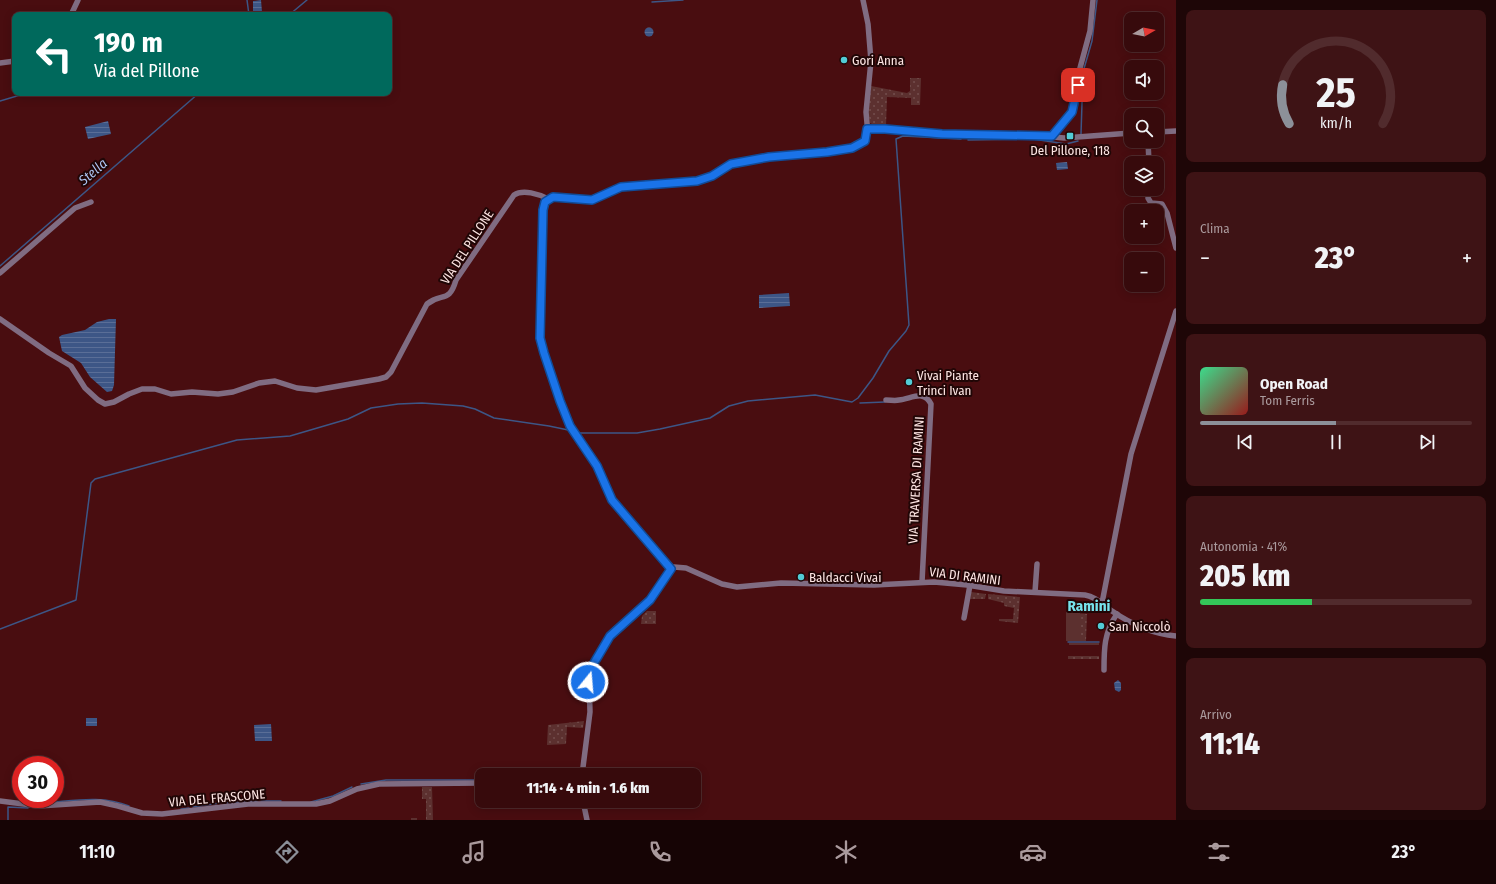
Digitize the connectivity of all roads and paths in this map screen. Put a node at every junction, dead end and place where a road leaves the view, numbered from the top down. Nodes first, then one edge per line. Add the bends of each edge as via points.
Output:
1 (78, 0) edge
2 (862, 0) edge
3 (1093, 0) edge
4 (72, 12) edge
5 (12, 61) edge
6 (0, 63) edge
7 (867, 129) junction
8 (1176, 131) edge
9 (1164, 132) edge
10 (1124, 134) edge
11 (1052, 136) junction
12 (1148, 196) edge
13 (548, 199) junction
14 (91, 202) dead end
15 (1176, 248) edge
16 (0, 273) edge
17 (1176, 311) edge
18 (0, 319) edge
19 (886, 400) dead end
20 (1037, 564) dead end
21 (671, 569) junction
22 (922, 582) junction
23 (970, 585) junction
24 (1035, 592) junction
25 (1102, 603) junction
26 (1117, 614) junction
27 (964, 618) dead end
28 (1176, 636) edge
29 (1104, 670) dead end
30 (583, 768) edge
31 (475, 783) edge
32 (0, 801) edge
33 (584, 808) edge
34 (587, 820) edge

1 - 4 street
2 - 7 street via 868,24 871,58
3 - 11 street via 1090,31 1080,68 1074,106 1069,117
5 - 6 street
7 - 11 street
7 - 13 street, VIA DEL PILLONE via 865,141 852,148 741,162 727,166 702,180 621,187 596,199
8 - 9 street
10 - 11 street via 1074,138
12 - 15 street via 1151,203 1162,204 1166,210
13 - 18 street, VIA DEL PILLONE via 528,193 514,195 456,280 453,289 446,297 434,299 427,304 390,372 379,380 316,390 275,381 218,394 171,394 155,389 142,389 105,404 85,388 68,363
13 - 21 street via 543,210 540,338 544,353 570,426 597,466 615,506
14 - 16 street via 75,208
17 - 25 street via 1131,454
19 - 22 street, VIA TRAVERSA DI RAMINI via 921,396 928,399 931,404
20 - 24 street
21 - 22 street, VIA DI RAMINI via 686,568 722,584 740,588 781,583 874,586
21 - 30 street via 650,600 616,630 594,663 589,679 590,712
22 - 23 street, VIA DI RAMINI
23 - 24 street, VIA DI RAMINI via 1004,591
23 - 27 street
24 - 25 street, VIA DI RAMINI via 1085,595 1094,597
25 - 26 street, VIA DI RAMINI
26 - 28 street, VIA DI RAMINI via 1156,633
26 - 29 street via 1105,638
31 - 32 street, VIA DEL FRASCONE via 379,784 316,804 248,804 162,814 135,812 100,802 39,806
33 - 34 street

